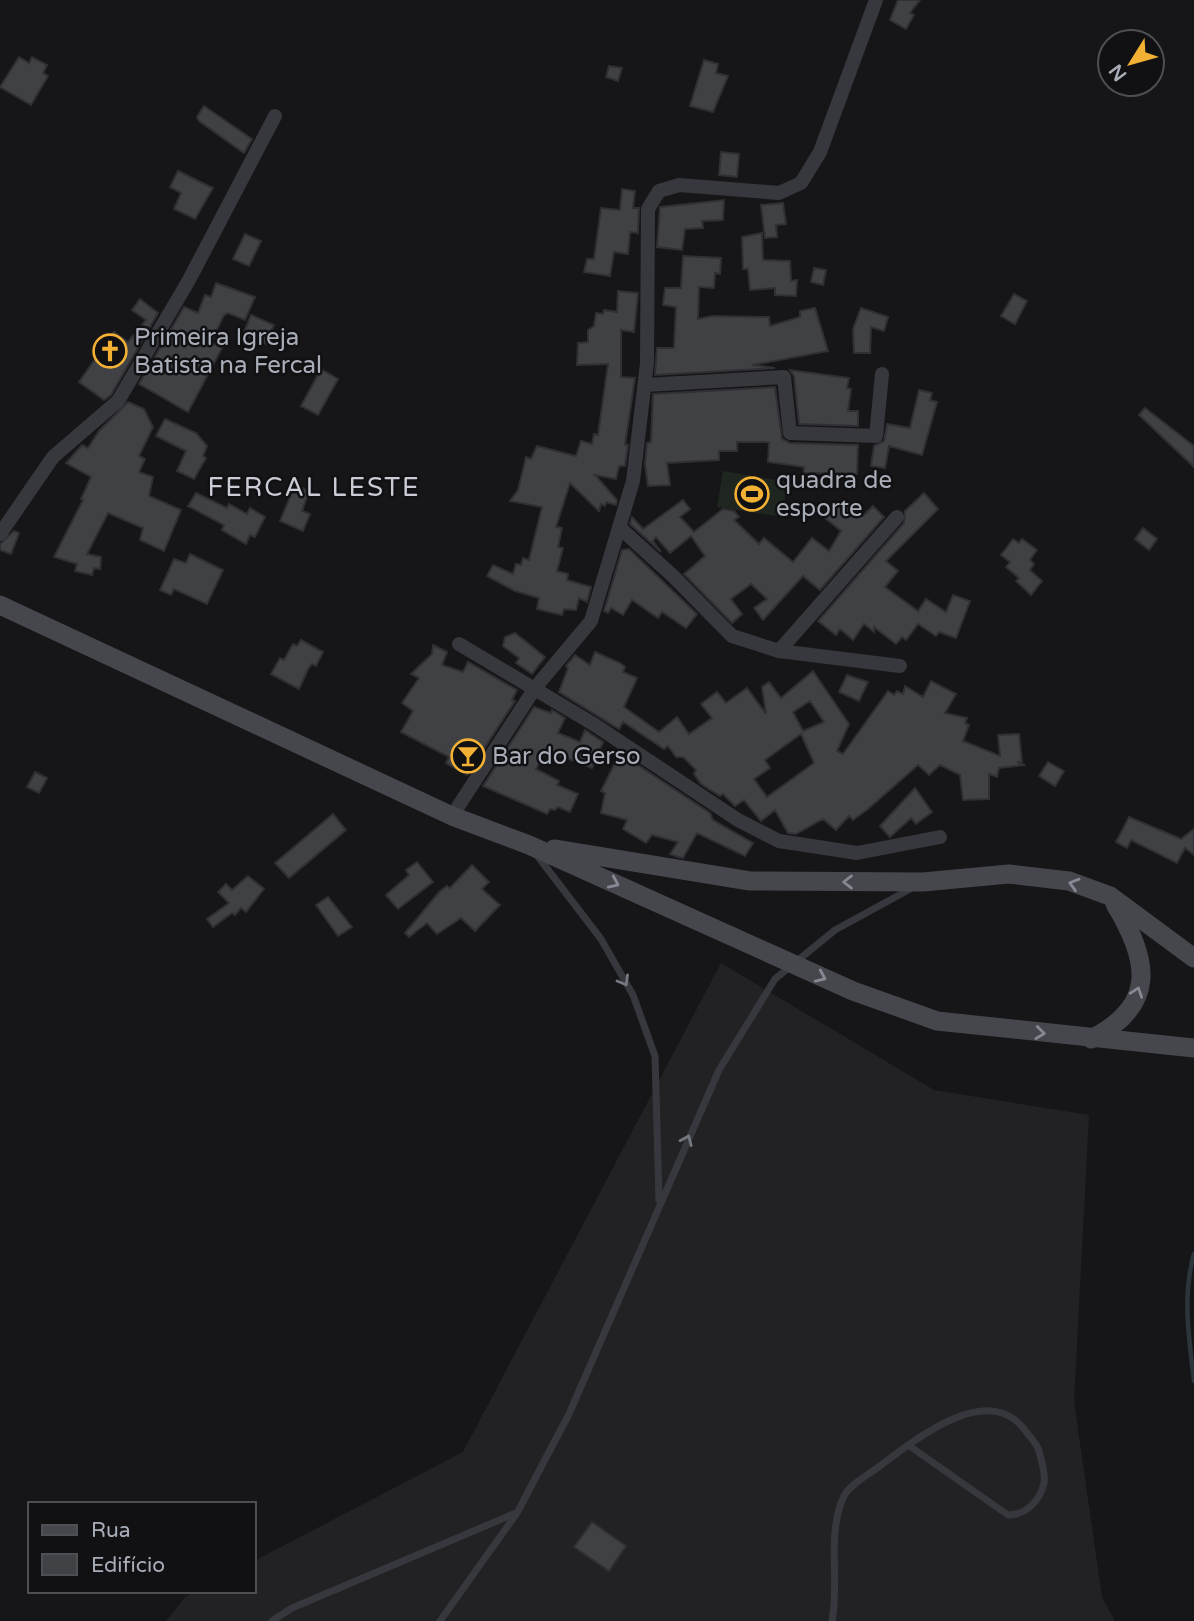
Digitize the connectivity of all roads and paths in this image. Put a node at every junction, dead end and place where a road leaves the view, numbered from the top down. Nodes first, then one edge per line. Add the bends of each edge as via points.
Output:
1 (876, 0) edge
2 (275, 116) dead end
3 (882, 374) dead end
4 (645, 385) junction
5 (897, 517) dead end
6 (619, 527) junction
7 (0, 534) edge
8 (0, 605) edge
9 (459, 644) dead end
10 (779, 651) junction
11 (900, 666) dead end
12 (535, 688) junction
13 (452, 816) junction
14 (940, 837) dead end
15 (529, 845) junction
16 (923, 882) junction
17 (1110, 896) junction
18 (1194, 958) edge
19 (1091, 1039) junction
20 (1194, 1048) edge
21 (659, 1202) junction
22 (908, 1445) junction
23 (517, 1513) junction
24 (272, 1621) edge
25 (440, 1621) edge
26 (832, 1621) edge

1 - 4 street via 820,152 801,183 779,193 679,185 659,191 648,209
2 - 7 street via 189,280 118,401 53,457
3 - 4 street via 876,436 790,433 784,377
4 - 6 street via 633,481
5 - 10 street
6 - 10 street via 732,636
6 - 12 street via 591,621
8 - 13 main road
9 - 12 street
10 - 11 street
12 - 13 street
12 - 14 street via 738,820 779,841 857,853
13 - 15 main road
16 -> 15 main road via 750,881
15 -> 19 main road via 853,991 937,1021
15 -> 21 lane via 601,939 633,995 655,1056
17 -> 16 main road via 1069,881 1009,874
21 -> 16 lane via 719,1070 775,979 835,930
17 - 18 main road
19 -> 17 main road via 1133,1004 1144,974 1135,936
19 - 20 main road
21 - 23 lane via 569,1414
22 - 22 lane via 961,1414 993,1411 1017,1420 1038,1448 1044,1482 1029,1510 1008,1515
22 - 26 lane via 846,1492 835,1520
23 - 24 lane via 292,1608
23 - 25 lane

